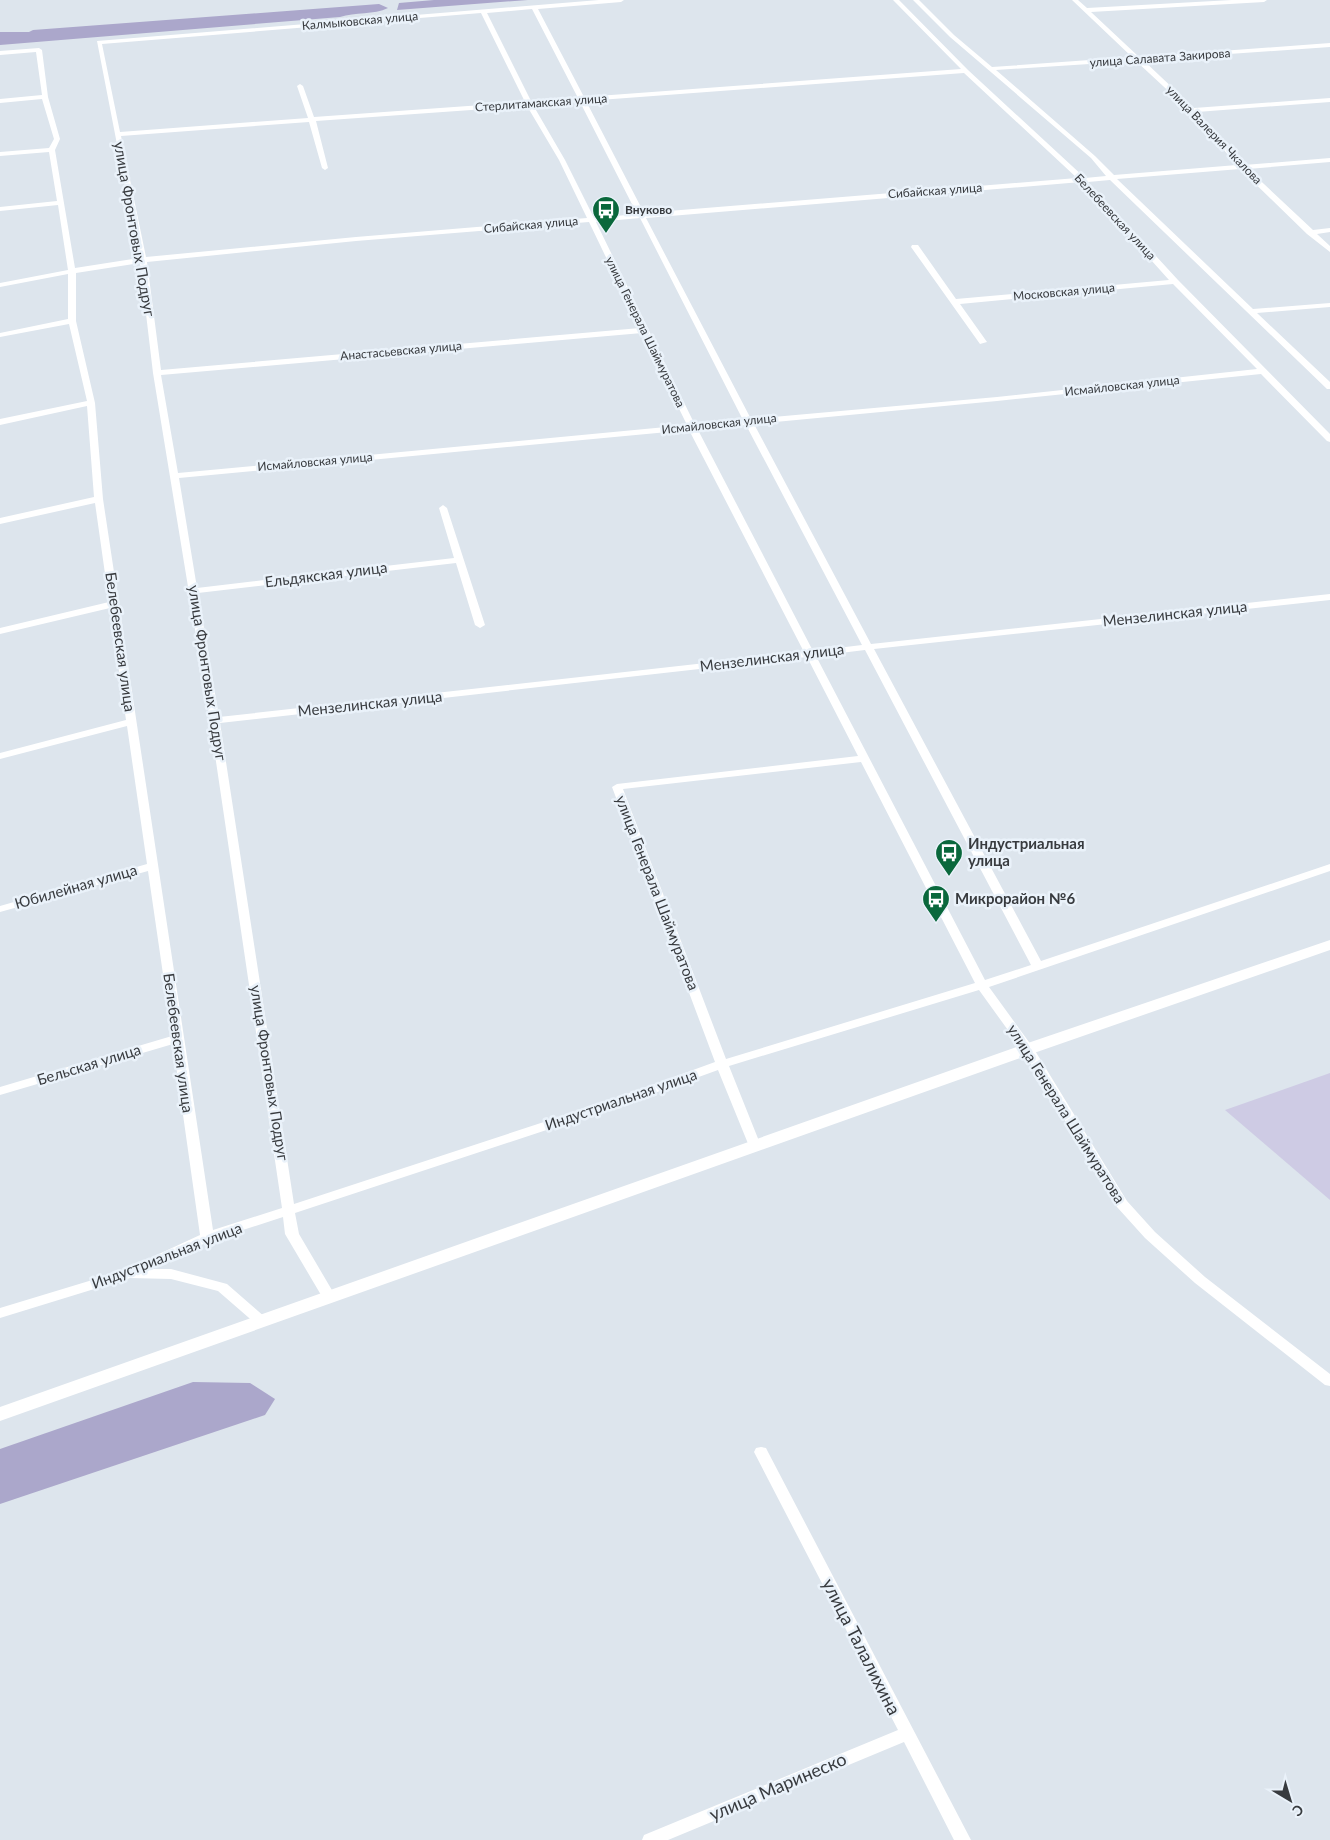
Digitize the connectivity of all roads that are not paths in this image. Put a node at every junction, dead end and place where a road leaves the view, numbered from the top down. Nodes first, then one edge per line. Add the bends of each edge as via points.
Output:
1 (621, 0) edge
2 (896, 0) edge
3 (916, 0) edge
4 (1075, 0) edge
5 (1264, 0) edge
6 (534, 7) junction
7 (1087, 10) junction
8 (483, 11) junction
9 (99, 42) joint
10 (1330, 45) edge
11 (0, 53) edge
12 (1138, 59) junction
13 (990, 70) junction
14 (966, 71) junction
15 (300, 86) dead end
16 (45, 97) junction
17 (583, 100) junction
18 (1330, 100) edge
19 (0, 101) edge
20 (529, 104) junction
21 (1192, 110) junction
22 (312, 120) junction
23 (116, 134) junction
24 (52, 150) junction
25 (0, 154) edge
26 (1330, 160) edge
27 (1242, 167) junction
28 (325, 168) dead end
29 (1112, 178) junction
30 (1082, 179) junction
31 (60, 203) junction
32 (0, 208) edge
33 (640, 215) junction
34 (590, 220) junction
35 (1330, 230) edge
36 (1310, 232) junction
37 (915, 247) dead end
38 (1330, 250) edge
39 (142, 260) junction
40 (72, 272) junction
41 (1175, 282) junction
42 (0, 285) edge
43 (954, 302) junction
44 (1330, 304) edge
45 (1252, 311) junction
46 (72, 321) junction
47 (644, 330) junction
48 (0, 335) edge
49 (983, 342) dead end
50 (1263, 372) junction
51 (157, 373) junction
52 (1330, 387) edge
53 (91, 403) junction
54 (748, 421) junction
55 (0, 422) edge
56 (692, 427) junction
57 (1330, 440) edge
58 (174, 476) junction
59 (99, 499) junction
60 (443, 508) dead end
61 (0, 521) edge
62 (458, 560) junction
63 (193, 591) junction
64 (1330, 598) edge
65 (114, 604) junction
66 (480, 625) dead end
67 (0, 631) edge
68 (870, 647) junction
69 (811, 654) junction
70 (215, 721) junction
71 (131, 722) junction
72 (0, 756) edge
73 (864, 758) junction
74 (152, 866) junction
75 (1330, 866) edge
76 (0, 908) edge
77 (1330, 945) edge
78 (1038, 967) junction
79 (982, 985) junction
80 (178, 1038) junction
81 (1028, 1049) junction
82 (722, 1064) junction
83 (0, 1091) edge
84 (755, 1146) junction
85 (290, 1211) junction
86 (207, 1237) junction
87 (127, 1274) junction
88 (329, 1297) junction
89 (0, 1313) edge
90 (262, 1321) junction
91 (1330, 1381) edge
92 (0, 1414) edge
93 (761, 1452) dead end
94 (906, 1734) junction
95 (650, 1840) edge
96 (963, 1840) edge

1 - 6 street, Калмыковская улица
2 - 14 street, Белебеевская улица
3 - 13 street, Белебеевская улица
4 - 7 street, улица Валерия Чкалова
5 - 7 street
6 - 8 street, Калмыковская улица
6 - 17 street
7 - 12 street, улица Валерия Чкалова
8 - 9 street, Калмыковская улица
8 - 20 street, улица Генерала Шаймуратова
9 - 23 street, улица Фронтовых Подруг
10 - 12 street, улица Салавата Закирова
11 - 16 street, Белебеевская улица via 39,50
12 - 13 street, улица Салавата Закирова
12 - 21 street, улица Валерия Чкалова
13 - 29 street, Белебеевская улица via 1093,157
14 - 17 street, Стерлитамакская улица
14 - 30 street, Белебеевская улица
15 - 22 street
16 - 19 street
16 - 24 street, Белебеевская улица via 57,140
17 - 20 street, Стерлитамакская улица
17 - 33 street
18 - 21 street
20 - 22 street, Стерлитамакская улица
20 - 34 street, улица Генерала Шаймуратова via 562,160
21 - 27 street, улица Валерия Чкалова
22 - 23 street, Стерлитамакская улица
22 - 28 street
23 - 39 street, улица Фронтовых Подруг
24 - 25 street
24 - 31 street, Белебеевская улица
26 - 27 street, Сибайская улица
27 - 29 street, Сибайская улица
27 - 36 street, улица Валерия Чкалова
29 - 30 street, Сибайская улица
29 - 45 street, Белебеевская улица
30 - 33 street, Сибайская улица
30 - 41 street, Белебеевская улица
31 - 32 street
31 - 40 street, Белебеевская улица
33 - 34 street, Сибайская улица
33 - 54 street
34 - 39 street, Сибайская улица
34 - 47 street, улица Генерала Шаймуратова
35 - 36 street
36 - 38 street, улица Валерия Чкалова
37 - 43 street
39 - 40 street, Сибайская улица
39 - 51 street, улица Фронтовых Подруг
40 - 42 street, Сибайская улица
40 - 46 street, Белебеевская улица
41 - 43 street, Московская улица
41 - 50 street, Белебеевская улица
43 - 49 street
44 - 45 street
45 - 52 street, Белебеевская улица
46 - 48 street
46 - 53 street, Белебеевская улица
47 - 51 street, Анастасьевская улица
47 - 56 street, улица Генерала Шаймуратова
50 - 54 street, Исмайловская улица
50 - 57 street, Белебеевская улица
51 - 58 street, улица Фронтовых Подруг
53 - 55 street
53 - 59 street, Белебеевская улица
54 - 56 street, Исмайловская улица
54 - 68 street
56 - 58 street, Исмайловская улица
56 - 69 street, улица Генерала Шаймуратова
58 - 63 street, улица Фронтовых Подруг
59 - 61 street
59 - 65 street, Белебеевская улица
60 - 62 street
62 - 63 street, Ельдякская улица
62 - 66 street
63 - 70 street, улица Фронтовых Подруг
64 - 68 street, Мензелинская улица
65 - 67 street
65 - 71 street, Белебеевская улица
68 - 69 street, Мензелинская улица
68 - 78 street
69 - 70 street, Мензелинская улица
69 - 73 street, улица Генерала Шаймуратова
70 - 85 street, улица Фронтовых Подруг
71 - 72 street
71 - 74 street, Белебеевская улица
73 - 79 street, улица Генерала Шаймуратова
73 - 82 street, улица Генерала Шаймуратова via 617,788
74 - 76 street, Юбилейная улица
74 - 80 street, Белебеевская улица
75 - 78 street, Индустриальная улица
77 - 81 street
78 - 79 street, Индустриальная улица
79 - 81 street, улица Генерала Шаймуратова
79 - 82 street, Индустриальная улица
80 - 83 street, Бельская улица
80 - 86 street, Белебеевская улица
81 - 84 street
81 - 91 street, улица Генерала Шаймуратова via 1122,1204 1150,1235 1200,1280
82 - 84 street, улица Генерала Шаймуратова
82 - 85 street, Индустриальная улица
84 - 88 street
85 - 86 street, Индустриальная улица
85 - 88 street, улица Фронтовых Подруг via 292,1234
86 - 87 street, Индустриальная улица
87 - 89 street, Индустриальная улица
87 - 90 street via 171,1274 222,1287
88 - 90 street
90 - 92 street
93 - 94 street, улица Талалихина
94 - 95 street, улица Маринеско
94 - 96 street, улица Талалихина

